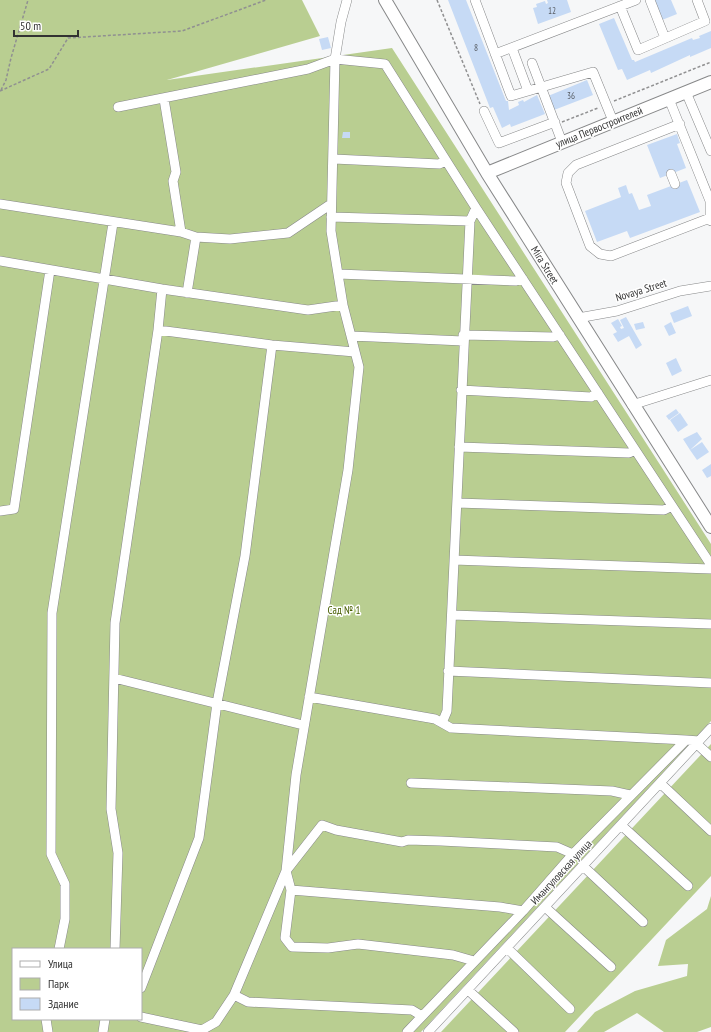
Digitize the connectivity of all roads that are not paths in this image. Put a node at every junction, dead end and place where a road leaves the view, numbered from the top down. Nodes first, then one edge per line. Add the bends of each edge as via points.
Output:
1 (347, 0) edge
2 (385, 0) edge
3 (475, 0) edge
4 (636, 0) edge
5 (650, 0) edge
6 (697, 0) edge
7 (620, 6) junction
8 (665, 38) junction
9 (512, 48) junction
10 (495, 54) junction
11 (334, 59) junction
12 (532, 63) dead end
13 (711, 82) edge
14 (542, 86) junction
15 (528, 91) junction
16 (686, 92) junction
17 (670, 98) junction
18 (164, 99) junction
19 (118, 107) dead end
20 (484, 111) road end
21 (613, 121) junction
22 (555, 123) junction
23 (680, 124) junction
24 (562, 142) junction
25 (711, 151) edge
26 (334, 159) junction
27 (446, 161) junction
28 (486, 173) junction
29 (671, 174) dead end
30 (675, 184) dead end
31 (0, 204) edge
32 (330, 204) junction
33 (476, 208) junction
34 (331, 217) junction
35 (470, 220) junction
36 (710, 220) edge
37 (113, 223) junction
38 (181, 232) junction
39 (196, 237) junction
40 (0, 261) edge
41 (50, 270) junction
42 (338, 274) junction
43 (466, 279) junction
44 (523, 279) junction
45 (104, 280) junction
46 (711, 286) edge
47 (162, 289) junction
48 (188, 293) junction
49 (343, 305) junction
50 (578, 318) junction
51 (158, 330) junction
52 (560, 335) junction
53 (351, 336) junction
54 (463, 338) junction
55 (272, 346) junction
56 (355, 352) junction
57 (711, 380) edge
58 (461, 390) junction
59 (598, 393) junction
60 (632, 405) junction
61 (459, 447) junction
62 (635, 450) junction
63 (457, 503) junction
64 (672, 506) junction
65 (0, 511) edge
66 (711, 527) edge
67 (454, 560) junction
68 (711, 566) edge
69 (711, 569) edge
70 (452, 615) junction
71 (711, 624) edge
72 (448, 671) junction
73 (114, 678) junction
74 (711, 683) edge
75 (309, 697) junction
76 (217, 704) junction
77 (442, 723) junction
78 (303, 724) junction
79 (711, 728) edge
80 (686, 740) junction
81 (698, 742) junction
82 (711, 757) edge
83 (411, 783) dead end
84 (660, 783) junction
85 (630, 795) junction
86 (622, 825) junction
87 (711, 830) edge
88 (573, 854) junction
89 (583, 866) junction
90 (286, 871) junction
91 (688, 886) dead end
92 (291, 890) junction
93 (545, 907) junction
94 (523, 911) junction
95 (643, 922) dead end
96 (59, 948) edge
97 (115, 948) edge
98 (507, 948) junction
99 (474, 961) junction
100 (611, 967) dead end
101 (142, 985) edge
102 (468, 990) junction
103 (234, 995) junction
104 (570, 1009) dead end
105 (422, 1016) junction
106 (142, 1017) edge
107 (46, 1020) edge
108 (105, 1020) edge
109 (429, 1031) edge
110 (48, 1032) edge
111 (103, 1032) edge
112 (407, 1032) edge
113 (514, 1032) edge

1 - 11 street
2 - 28 main road, Mira Street
3 - 10 street
4 - 7 street
5 - 8 street
6 - 8 street via 705,21
7 - 8 street via 638,50
7 - 9 street
9 - 10 street
9 - 15 street
10 - 15 street via 511,96
11 - 18 street via 308,69
11 - 26 street
11 - 27 street via 385,64
12 - 14 street
13 - 16 main road, улица Первостроителей
14 - 15 street
14 - 21 street via 593,72
14 - 22 street
16 - 17 main road, улица Первостроителей
16 - 25 street
17 - 21 main road, улица Первостроителей
17 - 23 street
18 - 19 street
18 - 38 street via 176,172 173,181
20 - 22 street via 499,142
21 - 24 main road, улица Первостроителей
22 - 24 street
23 - 36 street via 710,201
23 - 36 street via 576,165 568,173 566,183 590,246 600,254 611,256
24 - 28 main road, улица Первостроителей
26 - 27 street via 439,164
26 - 32 street
27 - 33 street
28 - 50 main road, Mira Street
29 - 30 street
31 - 37 street
32 - 34 street
32 - 39 street via 288,233 230,239
33 - 35 street
33 - 44 street
34 - 35 street
34 - 42 street
35 - 43 street
37 - 38 street
37 - 45 street
38 - 39 street
39 - 48 street
40 - 41 street
41 - 45 street
41 - 65 street via 14,510
42 - 43 street
42 - 49 street
43 - 44 street
43 - 54 street
44 - 52 street
45 - 47 street
45 - 96 street via 52,613 51,854 64,884 64,919
46 - 50 street, Novaya Street via 680,291 617,311
47 - 48 street
47 - 51 street
48 - 49 street via 308,310
49 - 53 street
50 - 60 main road, Mira Street
51 - 55 street
51 - 73 street via 115,623
52 - 54 street
52 - 59 street
53 - 54 street
53 - 56 street
54 - 58 street
55 - 56 street
55 - 76 street via 245,556
56 - 75 street via 359,367 348,470
57 - 60 street
58 - 59 street via 591,397
58 - 61 street
59 - 62 street
60 - 66 main road, Mira Street
61 - 62 street via 630,453
61 - 63 street
62 - 64 street
63 - 64 street via 664,510
63 - 67 street
64 - 68 street
67 - 69 street
67 - 70 street
70 - 71 street
70 - 72 street
72 - 74 street
72 - 77 street via 447,711
73 - 76 street
73 - 97 street via 111,809 118,853
75 - 77 street via 435,719
75 - 78 street
76 - 78 street
76 - 101 street via 199,838
77 - 80 street via 451,728
78 - 90 street
79 - 81 street, Имангуловская улица
80 - 81 street
80 - 85 street
81 - 82 street
81 - 84 street, Имангуловская улица
83 - 85 street via 612,791
84 - 86 street, Имангуловская улица
84 - 87 street
85 - 88 street
86 - 89 street, Имангуловская улица
86 - 91 street
88 - 90 street via 557,846 421,840 402,842 322,825
88 - 94 street
89 - 93 street, Имангуловская улица
89 - 95 street
90 - 92 street
90 - 103 street
92 - 94 street
92 - 99 street via 285,938 292,947 328,948 358,944 453,955
93 - 98 street, Имангуловская улица
93 - 100 street
94 - 99 street
98 - 102 street, Имангуловская улица
98 - 104 street
99 - 105 street
102 - 109 street, Имангуловская улица
102 - 113 street
103 - 105 street via 248,1002 412,1010
103 - 106 street via 216,1022 202,1030
105 - 112 street
107 - 110 street
108 - 111 street

